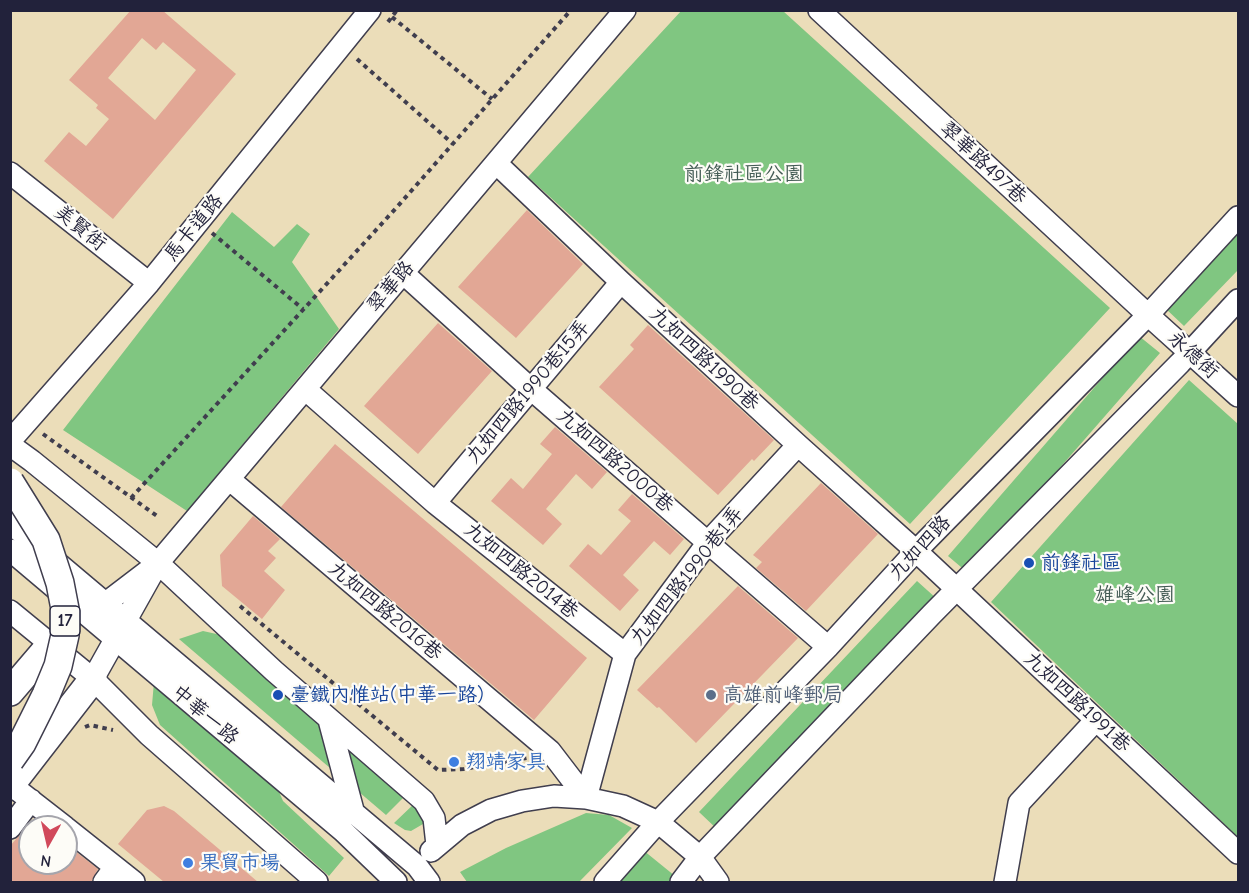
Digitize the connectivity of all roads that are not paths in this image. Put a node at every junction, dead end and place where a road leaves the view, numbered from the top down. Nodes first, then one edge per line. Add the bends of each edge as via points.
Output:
1 (625, 10) edge
2 (819, 10) edge
3 (361, 14) edge
4 (496, 163) junction
5 (10, 173) edge
6 (1239, 217) edge
7 (403, 273) junction
8 (621, 282) junction
9 (148, 283) junction
10 (1239, 300) edge
11 (1148, 315) junction
12 (1191, 352) junction
13 (531, 388) junction
14 (305, 389) junction
15 (1239, 396) edge
16 (10, 443) edge
17 (798, 445) junction
18 (229, 479) junction
19 (10, 482) edge
20 (435, 503) junction
21 (10, 523) edge
22 (709, 541) junction
23 (10, 550) edge
24 (916, 551) junction
25 (158, 563) junction
26 (956, 590) junction
27 (97, 610) junction
28 (10, 611) edge
29 (121, 630) junction
30 (51, 644) junction
31 (828, 647) junction
32 (625, 654) junction
33 (93, 679) junction
34 (10, 692) edge
35 (329, 720) junction
36 (1095, 720) junction
37 (10, 760) edge
38 (18, 790) edge
39 (586, 798) junction
40 (354, 814) junction
41 (49, 815) edge
42 (658, 822) junction
43 (10, 828) edge
44 (78, 842) edge
45 (437, 844) junction
46 (1239, 853) edge
47 (700, 857) junction
48 (110, 875) edge
49 (417, 877) edge
50 (134, 882) edge
51 (317, 882) edge
52 (396, 882) edge
53 (605, 882) edge
54 (681, 882) edge
55 (718, 882) edge
56 (1005, 882) edge

1 - 4 street, 翠華路
2 - 11 street, 翠華路497巷
3 - 9 street, 馬卡道路
4 - 7 street, 翠華路
4 - 8 street, 九如四路1990巷
5 - 9 street, 美賢街
6 - 11 street, 九如四路
7 - 13 street, 九如四路2000巷
7 - 14 street, 翠華路
8 - 13 street, 九如四路1990巷15弄
8 - 17 street, 九如四路1990巷
9 - 16 street, 馬卡道路
10 - 12 street
11 - 12 street, 永德街
11 - 24 street, 九如四路
12 - 15 street, 永德街
12 - 26 street
13 - 20 street, 九如四路1990巷15弄
13 - 22 street, 九如四路2000巷
14 - 18 street, 翠華路
14 - 20 street, 九如四路2014巷
16 - 25 street
17 - 22 street, 九如四路1990巷1弄
17 - 24 street, 九如四路1990巷
18 - 25 street, 翠華路
18 - 39 street, 九如四路2016巷 via 550,751
19 - 37 main road, 17, bridge via 46,540 60,583 65,635 46,695
20 - 32 street, 九如四路2014巷
21 - 27 street, 中華一路
22 - 31 street, 九如四路2000巷
22 - 32 street, 九如四路1990巷1弄
23 - 27 street, 中華一路
24 - 26 street, 九如四路1991巷
24 - 31 street, 九如四路
25 - 27 street, 翠華路
25 - 29 street, 翠華路
25 - 35 street
26 - 36 street, 九如四路1991巷
26 - 47 street
27 - 29 street, 中華一路
27 - 30 street, 翠華路
28 - 30 street
29 - 33 street, 翠華路
29 - 40 street, 中華一路
29 - 52 street, 中華一路
30 - 33 street
30 - 34 main road
31 - 42 street, 九如四路
32 - 39 street
33 - 38 main road
33 - 51 street via 148,735
35 - 40 street
35 - 45 street via 424,801 434,818
36 - 46 street, 九如四路1991巷
36 - 56 street via 1019,803
38 - 41 street
38 - 43 street
39 - 42 street via 623,806
39 - 45 street via 554,796 491,810
40 - 49 street, 中華一路
42 - 47 street
42 - 53 street, 九如四路
44 - 48 street
45 - 49 street
47 - 54 street
47 - 55 street
48 - 50 street

